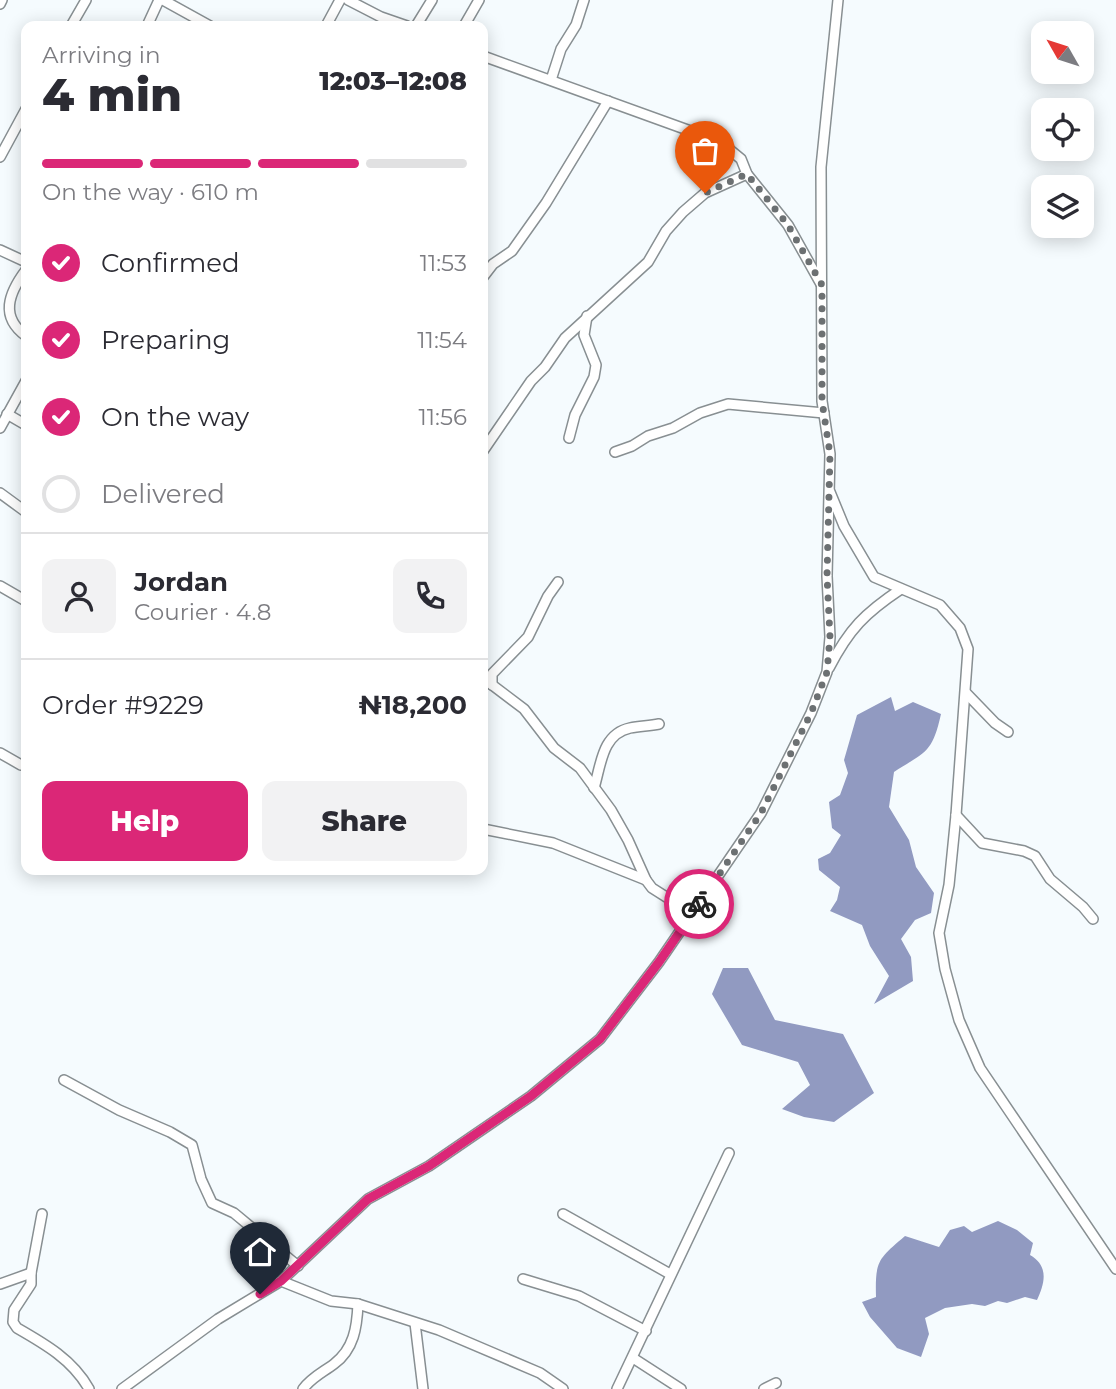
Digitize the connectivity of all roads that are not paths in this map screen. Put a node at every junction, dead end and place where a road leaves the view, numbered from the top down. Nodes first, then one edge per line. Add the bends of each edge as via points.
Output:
1 (86, 0) edge
2 (161, 0) edge
3 (341, 0) edge
4 (348, 0) edge
5 (432, 0) edge
6 (479, 0) edge
7 (584, 0) edge
8 (838, 0) edge
9 (74, 21) edge
10 (150, 21) edge
11 (201, 21) edge
12 (329, 21) edge
13 (393, 21) edge
14 (419, 21) edge
15 (467, 21) edge
16 (488, 58) edge
17 (551, 80) junction
18 (608, 101) junction
19 (21, 118) edge
20 (0, 157) edge
21 (747, 174) junction
22 (0, 250) edge
23 (21, 260) edge
24 (488, 271) edge
25 (21, 277) edge
26 (822, 285) junction
27 (3, 314) edge
28 (587, 316) junction
29 (21, 332) edge
30 (21, 390) edge
31 (824, 413) junction
32 (8, 414) junction
33 (21, 422) edge
34 (0, 428) edge
35 (569, 438) dead end
36 (488, 444) edge
37 (615, 452) dead end
38 (829, 489) junction
39 (0, 493) edge
40 (21, 508) edge
41 (558, 582) dead end
42 (0, 586) edge
43 (901, 589) junction
44 (21, 598) edge
45 (827, 672) junction
46 (488, 682) edge
47 (492, 685) junction
48 (966, 693) junction
49 (659, 724) dead end
50 (1008, 732) dead end
51 (0, 753) edge
52 (21, 765) edge
53 (594, 788) junction
54 (956, 815) junction
55 (488, 831) edge
56 (646, 880) junction
57 (692, 914) junction
58 (1093, 919) dead end
59 (64, 1080) dead end
60 (729, 1153) dead end
61 (43, 1214) dead end
62 (564, 1214) dead end
63 (298, 1266) junction
64 (1116, 1269) edge
65 (31, 1273) junction
66 (670, 1274) junction
67 (523, 1279) dead end
68 (281, 1281) junction
69 (0, 1284) edge
70 (358, 1304) junction
71 (415, 1323) junction
72 (646, 1331) junction
73 (633, 1358) junction
74 (776, 1383) dead end
75 (89, 1389) edge
76 (122, 1389) edge
77 (303, 1389) edge
78 (423, 1389) edge
79 (563, 1389) edge
80 (617, 1389) edge
81 (681, 1389) edge
82 (764, 1389) edge

1 - 9 street
2 - 10 street
2 - 11 street
3 - 12 street
4 - 13 street
5 - 14 street
6 - 15 street
7 - 17 street
8 - 26 street via 821,167
16 - 17 street
17 - 18 street
18 - 21 street via 730,150 741,159
18 - 24 street via 540,213 512,251
19 - 20 street
21 - 26 street via 788,225
21 - 28 street via 705,193 666,231 648,262
22 - 23 street
25 - 27 street via 9,293
26 - 31 street
27 - 29 street
28 - 35 street via 584,335 596,365
28 - 36 street via 555,350
30 - 32 street
31 - 37 street via 728,404
31 - 38 street
32 - 33 street
32 - 34 street
38 - 43 street via 874,577
38 - 45 street
39 - 40 street
41 - 47 street via 528,637 492,674
42 - 44 street
43 - 45 street via 856,625
43 - 48 street via 940,605 960,628 968,649
45 - 57 street via 761,813
46 - 47 street
47 - 53 street via 524,709
48 - 50 street
48 - 54 street
49 - 53 street via 628,728 612,737
51 - 52 street
53 - 56 street via 628,840
54 - 58 street via 982,843 1035,856 1050,879
54 - 64 street via 939,933 959,1020 980,1068
55 - 56 street via 553,843
56 - 57 street
57 - 63 street via 600,1039 531,1096 429,1166 368,1199
59 - 63 street via 192,1145 212,1203 234,1213
60 - 66 street
61 - 65 street
62 - 66 street
63 - 68 street
65 - 69 street
65 - 75 street via 31,1284 16,1305 13,1322 67,1360
66 - 72 street
67 - 72 street via 579,1296
68 - 70 street via 331,1301
68 - 76 street via 218,1319
70 - 71 street
70 - 77 street via 348,1349
71 - 78 street
71 - 79 street via 481,1346
72 - 73 street
73 - 80 street
73 - 81 street
74 - 82 street

